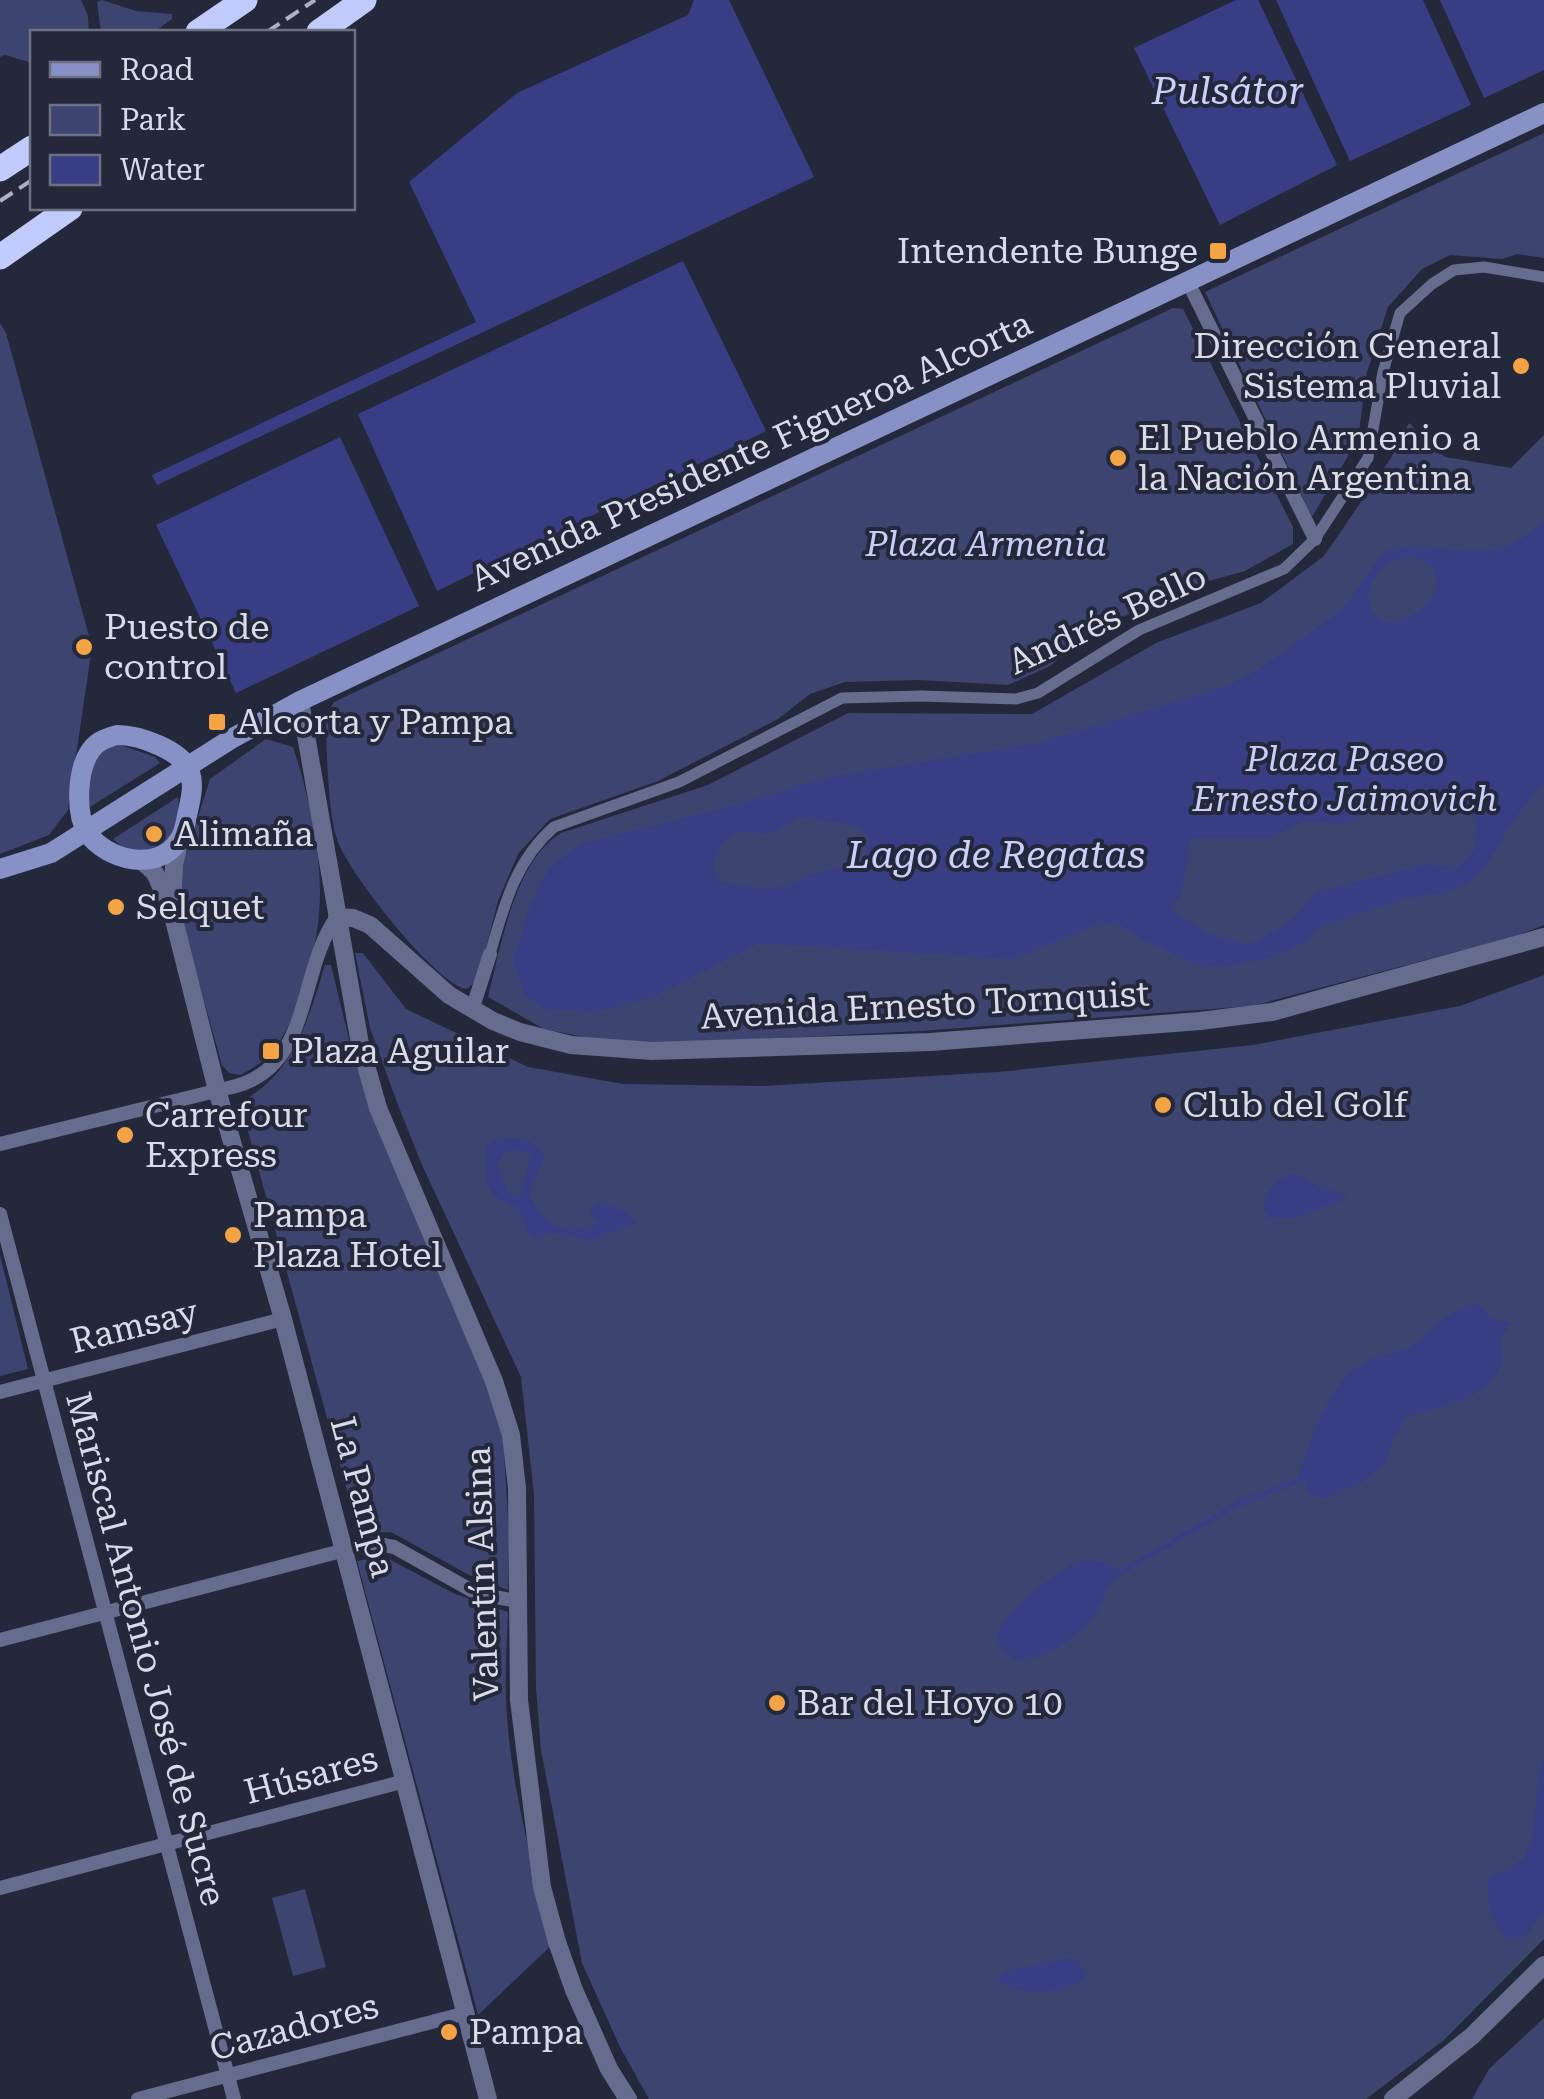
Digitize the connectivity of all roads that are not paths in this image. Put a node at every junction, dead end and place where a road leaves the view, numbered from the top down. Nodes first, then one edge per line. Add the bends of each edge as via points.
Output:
1 (245, 0) edge
2 (364, 0) edge
3 (201, 30) edge
4 (322, 30) edge
5 (1544, 112) edge
6 (30, 149) edge
7 (0, 170) edge
8 (67, 210) edge
9 (0, 256) edge
10 (1544, 277) edge
11 (1186, 280) junction
12 (1315, 540) junction
13 (300, 701) junction
14 (188, 767) junction
15 (88, 833) junction
16 (180, 839) junction
17 (142, 861) junction
18 (0, 870) edge
19 (172, 912) junction
20 (337, 917) junction
21 (1544, 936) edge
22 (490, 954) joint
23 (472, 1010) junction
24 (216, 1090) junction
25 (0, 1144) edge
26 (0, 1214) edge
27 (283, 1319) junction
28 (44, 1380) junction
29 (0, 1392) edge
30 (344, 1550) junction
31 (517, 1602) junction
32 (105, 1612) junction
33 (0, 1640) edge
34 (404, 1781) junction
35 (166, 1844) junction
36 (0, 1888) edge
37 (1544, 1965) edge
38 (466, 2013) junction
39 (228, 2076) junction
40 (138, 2099) edge
41 (234, 2099) edge
42 (488, 2099) edge
43 (628, 2099) edge
44 (1393, 2099) edge

1 - 3 highway
2 - 4 highway
5 - 11 main road, Avenida Presidente Figueroa Alcorta
6 - 7 highway
8 - 9 highway
10 - 12 street, Andrés Bello via 1484,267 1454,270 1400,313 1368,458
11 - 12 street
11 - 13 main road, Avenida Presidente Figueroa Alcorta
12 - 22 street, Andrés Bello via 1284,570 1139,630 1038,693 1016,699 842,698 679,782 554,827 515,876
13 - 14 main road, Avenida Presidente Figueroa Alcorta
13 - 20 street, Valentín Alsina
14 - 15 main road, Avenida Presidente Figueroa Alcorta
14 - 15 main road via 128,735 98,743 86,760 80,798
14 - 16 main road via 192,787
15 - 17 main road via 111,852
15 - 18 main road, Avenida Presidente Figueroa Alcorta via 51,854
16 - 17 main road via 162,856
16 - 19 street, La Pampa
17 - 19 street, La Pampa via 155,873
19 - 24 street, La Pampa
20 - 23 street, Avenida Ernesto Tornquist via 370,925
20 - 24 street via 289,1042 261,1075
20 - 31 street, Valentín Alsina via 378,1108 511,1436
21 - 23 street, Avenida Ernesto Tornquist via 1272,1012 930,1042 607,1049 532,1036
22 - 23 street, Andrés Bello
24 - 25 street
24 - 27 street, La Pampa
26 - 28 street, Mariscal Antonio José de Sucre
27 - 28 street, Ramsay
27 - 30 street, La Pampa
28 - 29 street, Ramsay
28 - 32 street, Mariscal Antonio José de Sucre
30 - 31 street via 384,1544 478,1594
30 - 32 street
30 - 34 street, La Pampa
31 - 43 street, Valentín Alsina via 519,1700 542,1886 580,2004
32 - 33 street
32 - 35 street, Mariscal Antonio José de Sucre
34 - 35 street, Húsares
34 - 38 street, La Pampa
35 - 36 street, Húsares
35 - 39 street, Mariscal Antonio José de Sucre
37 - 44 street via 1472,2036
38 - 39 street, Cazadores
38 - 42 street, La Pampa
39 - 40 street, Cazadores
39 - 41 street, Mariscal Antonio José de Sucre

